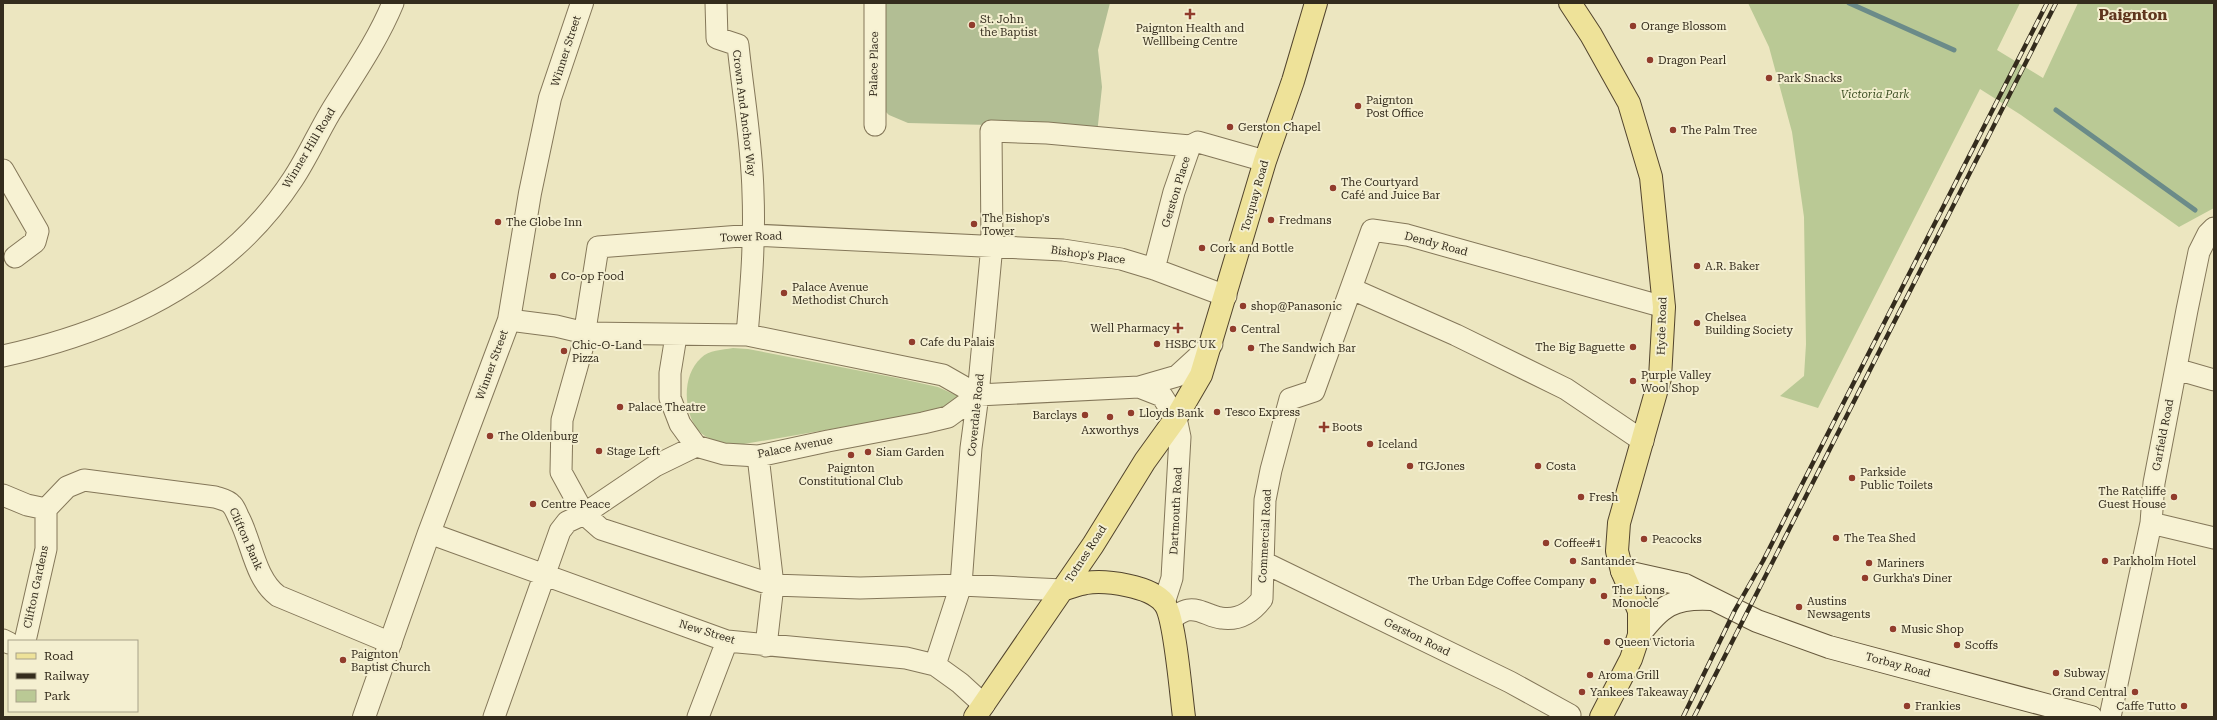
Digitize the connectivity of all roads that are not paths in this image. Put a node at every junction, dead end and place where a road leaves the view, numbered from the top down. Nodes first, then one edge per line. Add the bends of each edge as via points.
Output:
1 (393, 3) edge
2 (582, 3) edge
3 (716, 3) edge
4 (875, 3) edge
5 (1316, 3) edge
6 (1570, 3) edge
7 (875, 124) dead end
8 (1190, 146) junction
9 (1265, 161) junction
10 (3, 170) edge
11 (2214, 228) edge
12 (754, 235) junction
13 (992, 245) junction
14 (15, 257) dead end
15 (1154, 268) junction
16 (1352, 289) junction
17 (1226, 296) junction
18 (1664, 307) junction
19 (509, 320) junction
20 (585, 333) junction
21 (676, 336) junction
22 (747, 336) junction
23 (1212, 344) junction
24 (3, 356) edge
25 (2176, 369) junction
26 (2214, 380) edge
27 (1139, 387) junction
28 (1194, 389) joint
29 (1314, 391) joint
30 (978, 395) junction
31 (1176, 418) junction
32 (1643, 441) junction
33 (696, 446) junction
34 (758, 456) junction
35 (3, 495) edge
36 (46, 509) junction
37 (584, 514) junction
38 (2150, 522) junction
39 (429, 533) junction
40 (2214, 538) edge
41 (1093, 545) junction
42 (1263, 562) junction
43 (1622, 571) junction
44 (543, 575) junction
45 (1110, 583) junction
46 (773, 584) junction
47 (961, 585) junction
48 (1062, 590) junction
49 (1711, 599) junction
50 (1168, 610) junction
51 (1639, 635) junction
52 (25, 640) edge
53 (727, 641) junction
54 (391, 643) junction
55 (766, 646) junction
56 (935, 665) junction
57 (980, 711) edge
58 (1570, 715) dead end
59 (367, 716) edge
60 (494, 717) edge
61 (698, 717) edge
62 (1184, 717) edge
63 (1601, 717) edge
64 (2090, 717) edge
65 (2110, 717) edge

1 - 24 street, Winner Hill Road via 293,179 251,231 210,269 186,285 124,318 33,350
2 - 19 street, Winner Street via 550,98 530,192
3 - 12 street, Crown And Anchor Way via 717,38 738,45 753,191
4 - 7 street, Palace Place
5 - 9 main road, Torquay Road via 1293,81
6 - 18 main road, Hyde Road via 1629,103 1652,177
8 - 9 street, Gerston Place via 1198,142
8 - 13 street, Coverdale Road via 1047,133 991,131
8 - 15 street, Gerston Place via 1174,192
9 - 17 main road, Torquay Road
10 - 14 street via 38,231 35,242
11 - 25 street, Garfield Road via 2199,252
12 - 13 street, Tower Road
12 - 20 street, Tower Road via 598,248
12 - 22 street, Crown And Anchor Way
13 - 15 street, Bishop's Place via 1078,252 1121,259
13 - 30 street, Coverdale Road
15 - 17 street, Bishop's Place
16 - 18 street, Dendy Road via 1372,230 1407,235
16 - 29 street, Dendy Road
16 - 32 street via 1456,335 1566,389
17 - 23 main road, Torquay Road
18 - 32 main road, Hyde Road via 1660,378
19 - 20 street via 556,326
19 - 39 street, Winner Street
20 - 21 street
20 - 37 street via 562,420 561,472
21 - 22 street
21 - 33 street via 670,374 670,398 680,424
22 - 30 street via 943,375
23 - 27 street via 1177,376
23 - 28 main road, Torquay Road
25 - 26 street
25 - 38 street, Garfield Road via 2154,483
27 - 30 street
27 - 31 street via 1162,396
28 - 31 main road, Totnes Road
29 - 42 street, Commercial Road via 1290,399 1265,500
30 - 34 street, Palace Avenue via 948,417
30 - 47 street, Coverdale Road via 971,448
31 - 41 main road, Totnes Road via 1145,461
31 - 50 street, Dartmouth Road via 1180,437
32 - 43 main road, Hyde Road via 1619,523 1617,551
33 - 34 street, Palace Avenue via 724,454
33 - 37 street via 655,466
34 - 46 street
35 - 36 street via 27,505
36 - 52 street, Clifton Gardens via 46,549
36 - 54 street, Clifton Bank via 67,487 84,480 215,497 226,501 232,505 241,522 264,580 271,590 278,596
37 - 44 street via 567,522 560,531
37 - 46 street via 601,529
38 - 40 street
38 - 65 street, Garfield Road
39 - 44 street, New Street
39 - 54 street, Winner Street
41 - 45 main road via 1092,558
41 - 48 main road, Totnes Road
42 - 50 street, Commercial Road via 1262,599 1252,611 1239,617 1221,618 1204,611
42 - 58 street, Gerston Road via 1510,682
43 - 49 street, Torbay Road via 1685,585
43 - 51 main road, Hyde Road via 1639,611
44 - 53 street, New Street
44 - 60 street
45 - 48 main road via 1086,583
45 - 50 main road via 1139,588 1153,594
46 - 47 street via 860,588
46 - 55 street
47 - 48 street
47 - 56 street, Coverdale Road
48 - 57 main road, Totnes Road
49 - 51 street, Torbay Road via 1685,600 1669,604 1653,617
49 - 64 street, Torbay Road via 1773,628 1829,647
50 - 62 main road, Dartmouth Road
51 - 63 main road, Hyde Road via 1631,659
53 - 55 street, New Street
53 - 61 street
54 - 59 street, Winner Street
55 - 56 street, New Street via 906,658
56 - 57 street, New Street via 960,683

